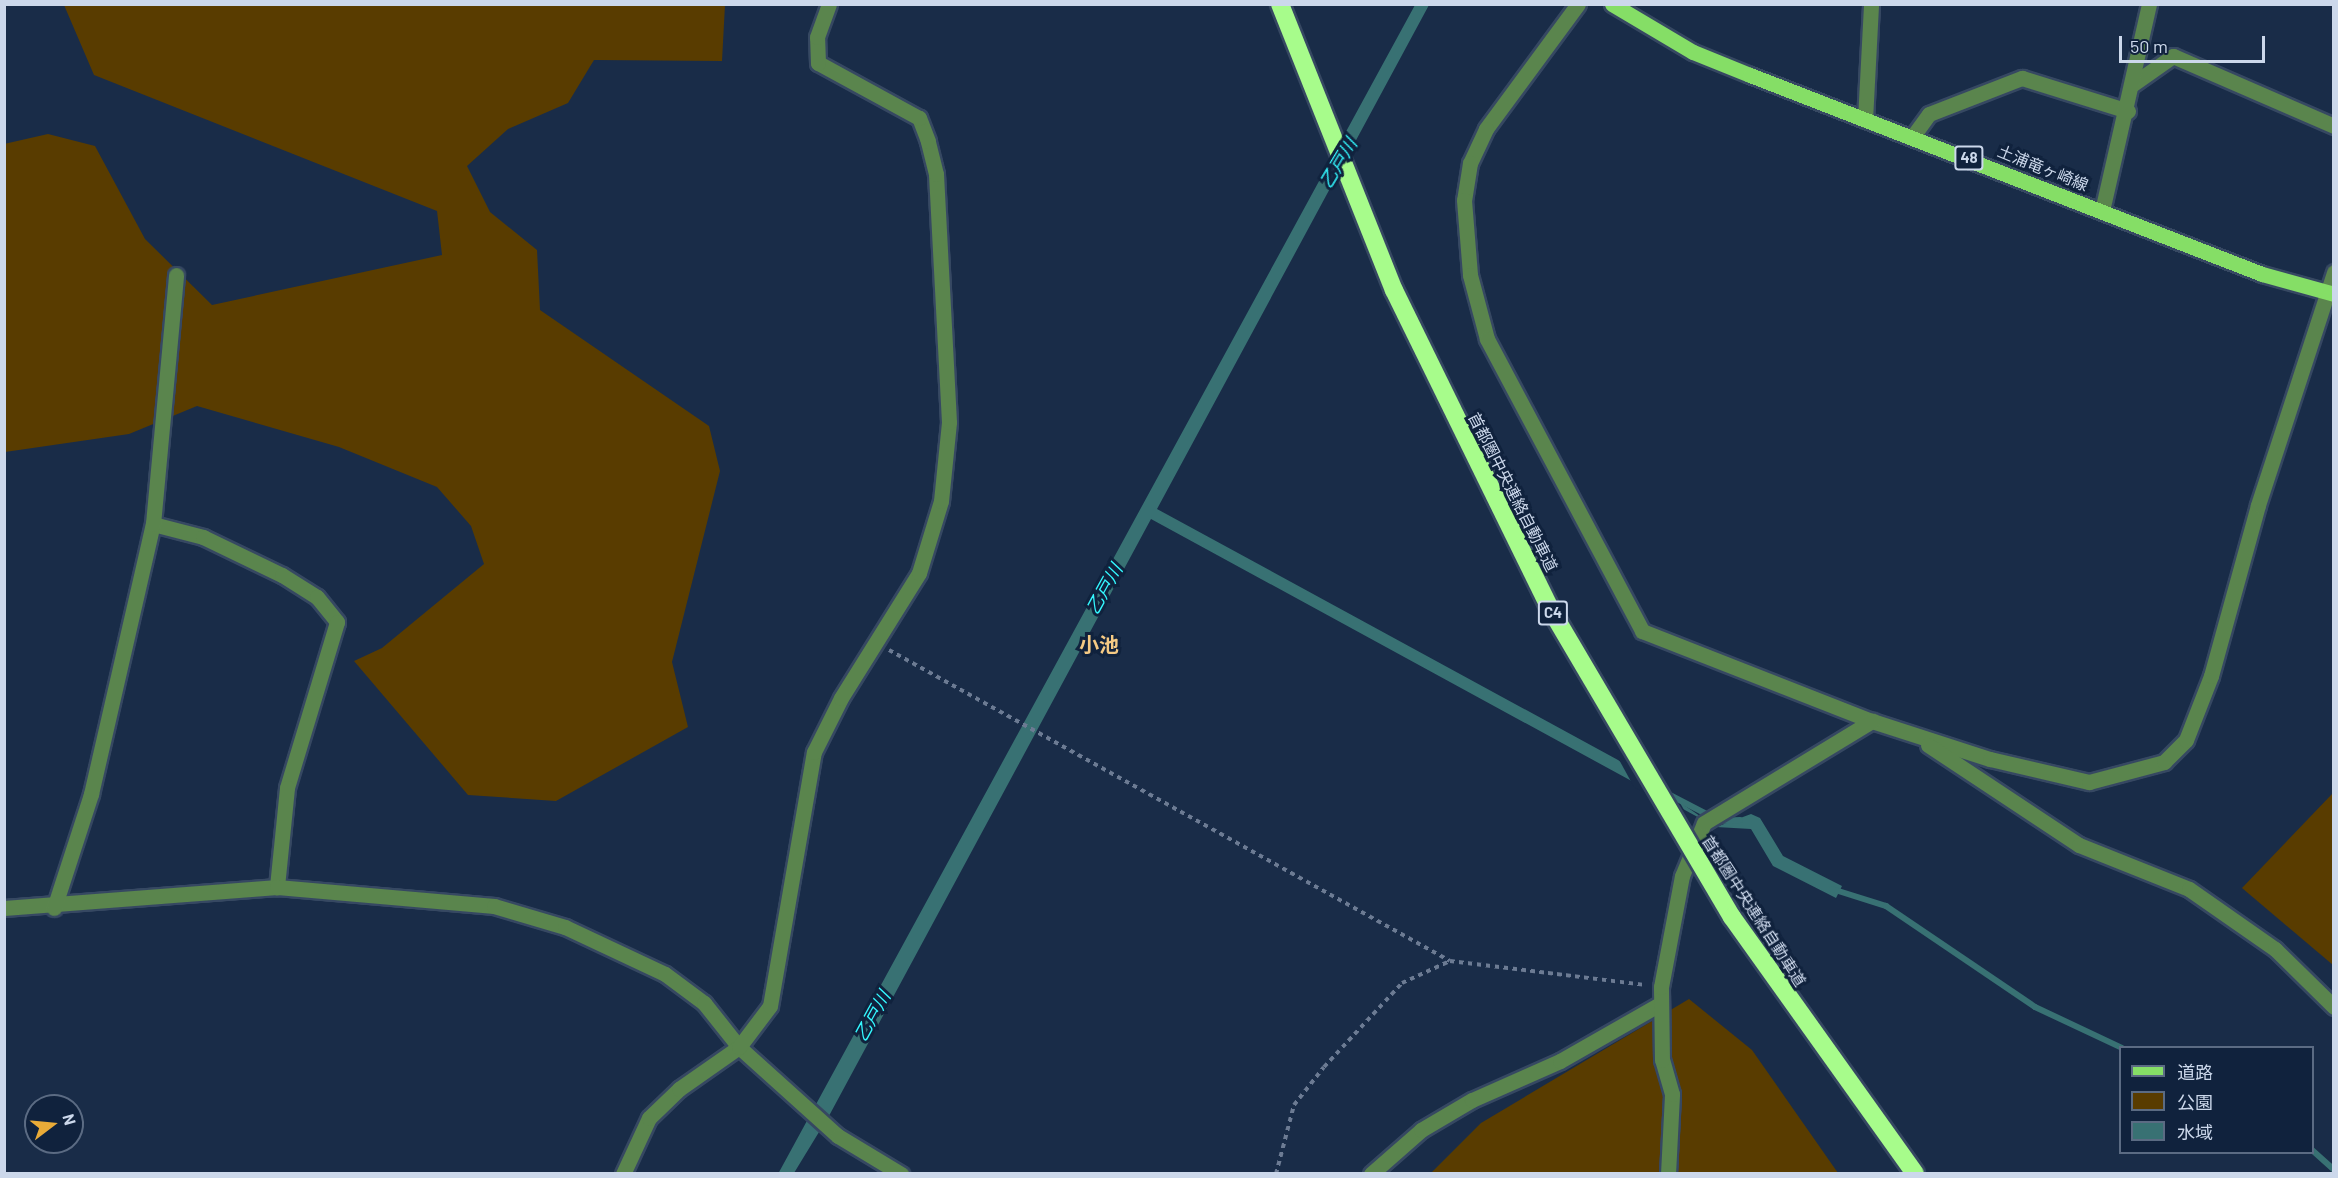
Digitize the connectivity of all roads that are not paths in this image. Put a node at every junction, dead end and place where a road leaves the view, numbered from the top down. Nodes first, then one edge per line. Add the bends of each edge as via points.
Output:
1 (829, 4) edge
2 (1280, 4) edge
3 (1578, 4) edge
4 (1612, 4) edge
5 (1871, 4) edge
6 (2148, 4) edge
7 (2133, 84) junction
8 (2128, 111) junction
9 (1865, 120) junction
10 (2334, 126) edge
11 (1913, 136) junction
12 (2102, 211) junction
13 (2334, 272) edge
14 (176, 275) dead end
15 (2329, 294) edge
16 (153, 524) junction
17 (1872, 721) junction
18 (1913, 735) junction
19 (277, 887) junction
20 (54, 908) junction
21 (5, 909) edge
22 (1660, 1004) junction
23 (2334, 1007) edge
24 (739, 1047) junction
25 (623, 1173) edge
26 (901, 1173) edge
27 (1371, 1173) edge
28 (1668, 1173) edge
29 (1915, 1173) edge

1 - 24 street via 817,37 818,63 918,118 936,174 946,465 919,573 841,698 814,752 770,1006
2 - 29 highway, 首都圏中央連絡自動車道 / C4, bridge via 1394,290 1551,610 1732,916
3 - 17 street via 1492,120 1470,163 1464,200 1470,275 1487,339 1642,631
4 - 9 main road, 土浦竜ヶ崎線 / 48 via 1693,52
5 - 9 street
6 - 7 street
7 - 8 street
7 - 10 street via 2173,56
8 - 11 street via 2022,78 1929,114
8 - 12 street
9 - 11 main road, 土浦竜ヶ崎線 / 48
11 - 12 main road, 土浦竜ヶ崎線 / 48
12 - 15 main road, 土浦竜ヶ崎線 / 48
13 - 15 street
14 - 16 street
15 - 18 street via 2211,676 2186,740 2164,762 2090,782
16 - 19 street via 203,537 282,575 317,597 337,622 287,788
16 - 20 street via 91,794
17 - 18 street
17 - 22 street via 1704,823 1682,876
18 - 23 street via 2079,845 2189,889 2275,949
19 - 20 street
19 - 24 street via 494,906 565,927 665,974 704,1003
20 - 21 street
22 - 27 street via 1560,1061 1462,1106 1421,1130
22 - 28 street via 1662,1060 1671,1094
24 - 25 street via 679,1089 649,1118
24 - 26 street via 838,1137

